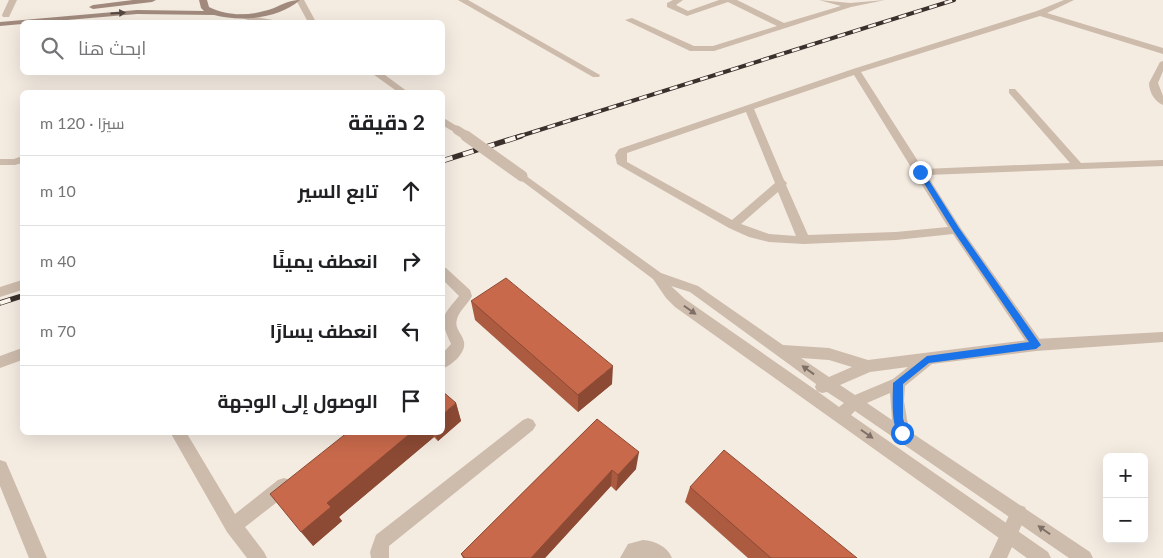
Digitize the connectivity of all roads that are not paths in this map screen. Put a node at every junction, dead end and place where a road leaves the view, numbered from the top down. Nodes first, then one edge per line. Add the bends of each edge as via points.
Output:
1 (14, 0) edge
2 (152, 0) edge
3 (203, 0) edge
4 (296, 0) edge
5 (300, 0) edge
6 (462, 0) edge
7 (679, 0) edge
8 (726, 0) edge
9 (731, 0) edge
10 (823, 0) edge
11 (881, 0) edge
12 (1070, 0) edge
13 (120, 2) edge
14 (850, 4) junction
15 (81, 8) dead end
16 (62, 10) dead end
17 (1040, 12) junction
18 (214, 13) junction
19 (3, 15) edge
20 (242, 16) junction
21 (46, 20) edge
22 (263, 20) edge
23 (311, 20) edge
24 (629, 20) dead end
25 (20, 22) edge
26 (0, 24) edge
27 (784, 26) junction
28 (1163, 51) edge
29 (1163, 64) edge
30 (856, 71) junction
31 (596, 74) dead end
32 (378, 75) edge
33 (400, 90) edge
34 (1012, 91) dead end
35 (1163, 102) edge
36 (749, 108) junction
37 (445, 122) edge
38 (20, 161) edge
39 (0, 162) edge
40 (1163, 163) edge
41 (1079, 167) junction
42 (920, 172) junction
43 (782, 183) junction
44 (733, 225) junction
45 (956, 230) junction
46 (804, 240) junction
47 (445, 274) edge
48 (657, 276) junction
49 (20, 286) edge
50 (0, 292) edge
51 (1163, 337) edge
52 (1036, 345) junction
53 (782, 351) junction
54 (20, 355) edge
55 (927, 360) junction
56 (445, 361) edge
57 (0, 362) edge
58 (868, 366) junction
59 (898, 383) junction
60 (827, 384) junction
61 (810, 394) junction
62 (855, 402) junction
63 (841, 416) junction
64 (528, 426) dead end
65 (902, 433) junction
66 (178, 435) edge
67 (0, 467) edge
68 (293, 479) edge
69 (1019, 513) junction
70 (233, 526) junction
71 (1009, 534) junction
72 (38, 558) edge
73 (258, 558) edge
74 (380, 558) edge
75 (630, 558) edge
76 (664, 558) edge
77 (998, 558) edge
78 (1042, 558) edge
79 (1084, 558) edge

1 - 19 street
2 - 13 main road
3 - 18 main road via 205,8
4 - 20 main road via 265,13
5 - 23 street
6 - 31 street
7 - 8 street via 670,5 687,14
9 - 27 street
10 - 14 street
11 - 14 street
12 - 17 street
13 - 15 main road
14 - 27 street
16 - 19 main road
17 - 28 street
17 - 30 street
18 - 20 main road
21 -> 18 main road via 137,12
20 - 22 street
24 - 27 street via 694,49 714,48
26 -> 25 main road
29 - 35 street via 1153,78 1153,87
30 - 36 street
30 - 42 street
32 - 33 street
34 - 41 street
36 - 43 street
36 - 44 street via 623,151 620,155 622,164
37 - 48 street, bridge
38 - 39 street
40 - 41 street
41 - 42 street
42 - 45 street
43 - 44 street
43 - 46 street
44 - 46 street via 769,238
45 - 46 street
45 - 52 street
47 - 56 street via 466,296 450,318 458,346 456,353
48 - 53 street via 694,289
48 -> 61 street via 680,303
49 - 50 street
51 - 52 street
52 - 55 street
53 - 58 street via 829,354
60 -> 53 street
54 - 57 street
55 - 58 street
55 - 59 street
58 - 60 street
59 - 62 street
59 - 65 street via 898,418
60 - 61 street
60 - 62 street
61 - 63 street
62 - 63 street
62 - 65 street
63 -> 71 street
64 - 74 street via 382,542
65 - 69 street
66 - 70 street
67 - 72 street
68 - 70 street
69 - 71 street
79 -> 69 street
70 - 73 street
71 - 77 street
71 - 78 street
75 - 76 street via 634,550 646,548

